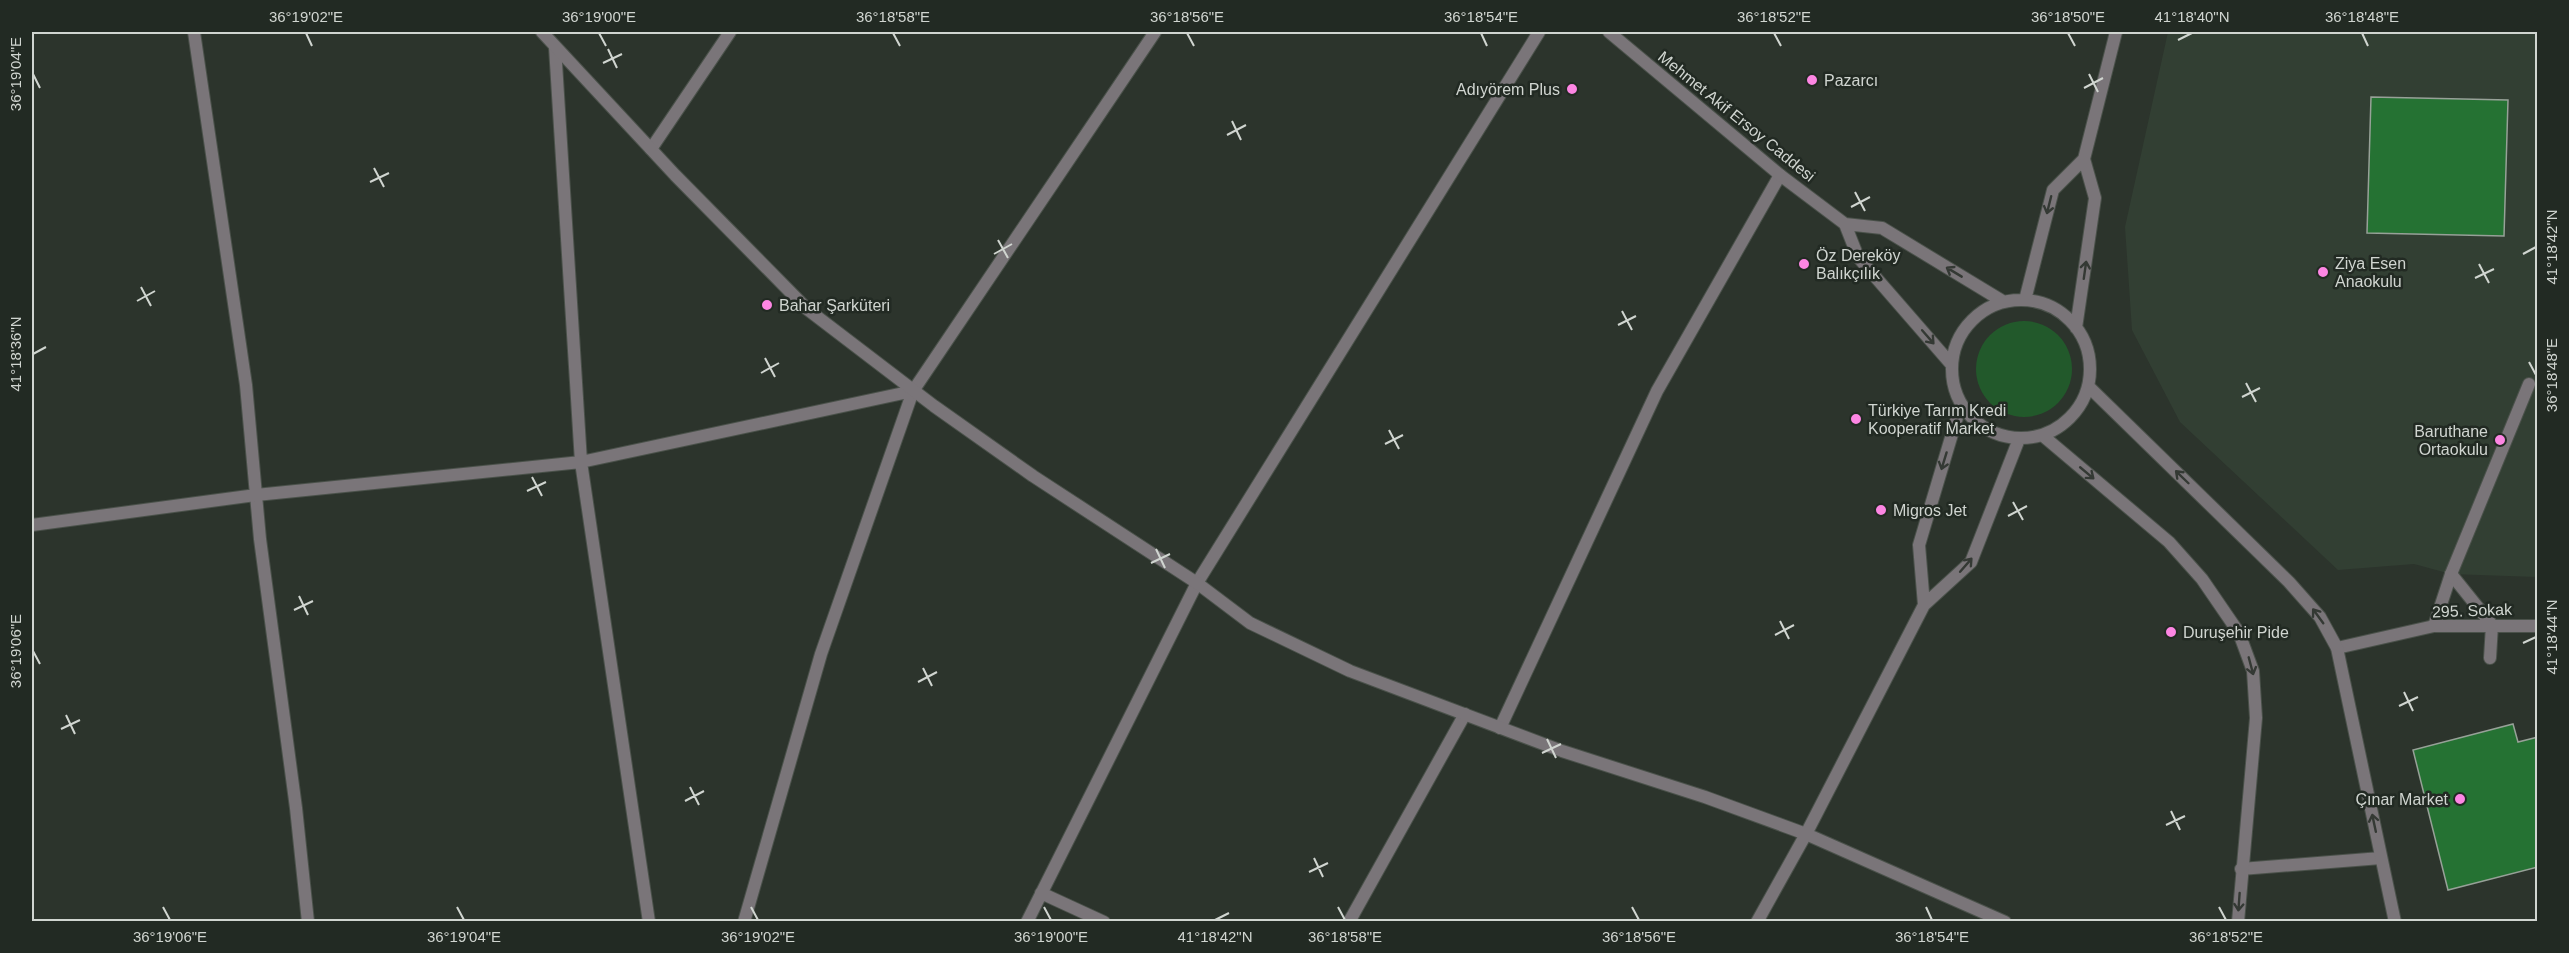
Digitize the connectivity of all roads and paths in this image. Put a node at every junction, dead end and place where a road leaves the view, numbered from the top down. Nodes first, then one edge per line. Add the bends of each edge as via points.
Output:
1 (194, 32) edge
2 (542, 32) edge
3 (730, 32) edge
4 (1155, 32) edge
5 (1539, 32) edge
6 (1609, 32) edge
7 (2116, 32) edge
8 (555, 47) junction
9 (651, 149) junction
10 (2084, 159) junction
11 (1780, 175) junction
12 (1845, 224) junction
13 (2025, 300) junction
14 (2004, 302) junction
15 (2076, 328) junction
16 (1951, 364) junction
17 (2529, 384) dead end
18 (2088, 386) junction
19 (913, 391) junction
20 (1960, 405) junction
21 (2042, 435) junction
22 (2019, 439) junction
23 (581, 462) junction
24 (256, 495) junction
25 (32, 525) edge
26 (2451, 574) junction
27 (1197, 583) junction
28 (1924, 605) junction
29 (2492, 625) junction
30 (2434, 626) junction
31 (2538, 626) edge
32 (2337, 648) junction
33 (2490, 658) dead end
34 (1465, 714) junction
35 (1500, 728) junction
36 (1806, 834) junction
37 (2381, 858) junction
38 (2241, 869) junction
39 (1041, 893) junction
40 (308, 921) edge
41 (649, 921) edge
42 (744, 921) edge
43 (1027, 921) edge
44 (1104, 921) edge
45 (1349, 921) edge
46 (1757, 921) edge
47 (2005, 921) edge
48 (2238, 921) edge
49 (2395, 921) edge

1 - 24 street via 246,385
2 - 8 street
3 - 9 street
4 - 19 street
5 - 27 street
6 - 11 street, Mehmet Akif Ersoy Caddesi
7 - 10 street
8 - 9 street
8 - 23 street
9 - 19 street via 807,309
10 -> 13 street via 2053,190
15 -> 10 street via 2095,198
11 - 12 street, Mehmet Akif Ersoy Caddesi
11 - 35 street via 1657,391
14 -> 12 street via 1882,228
12 -> 16 street via 1858,257
13 - 14 street
13 - 15 street via 2045,304
14 - 16 street via 1967,325 1956,343
15 - 18 street via 2086,346
16 - 20 street
17 - 26 street
18 - 21 street via 2079,407 2063,425
32 -> 18 street via 2320,617 2289,582
19 - 23 street
19 - 27 street via 1033,476
19 - 42 street via 821,654
20 - 22 street via 1976,423 1996,434
20 -> 28 street via 1919,545
21 - 22 street
21 -> 38 street via 2169,542 2202,579 2240,633 2253,670 2256,718
28 -> 22 street via 1971,562
23 - 24 street
23 - 41 street
24 - 25 street
24 - 40 street
26 - 29 street
26 - 30 street
27 - 34 street via 1250,623 1350,671
27 - 39 street
28 - 36 street
29 - 30 street, 295. Sokak
29 - 31 street, 295. Sokak
29 - 33 street
30 - 32 street, 295. Sokak
37 -> 32 street
34 - 35 street
34 - 45 street
35 - 36 street
36 - 46 street
36 - 47 street
37 - 38 street
37 - 49 street
38 -> 48 street
39 - 43 street
39 - 44 street

